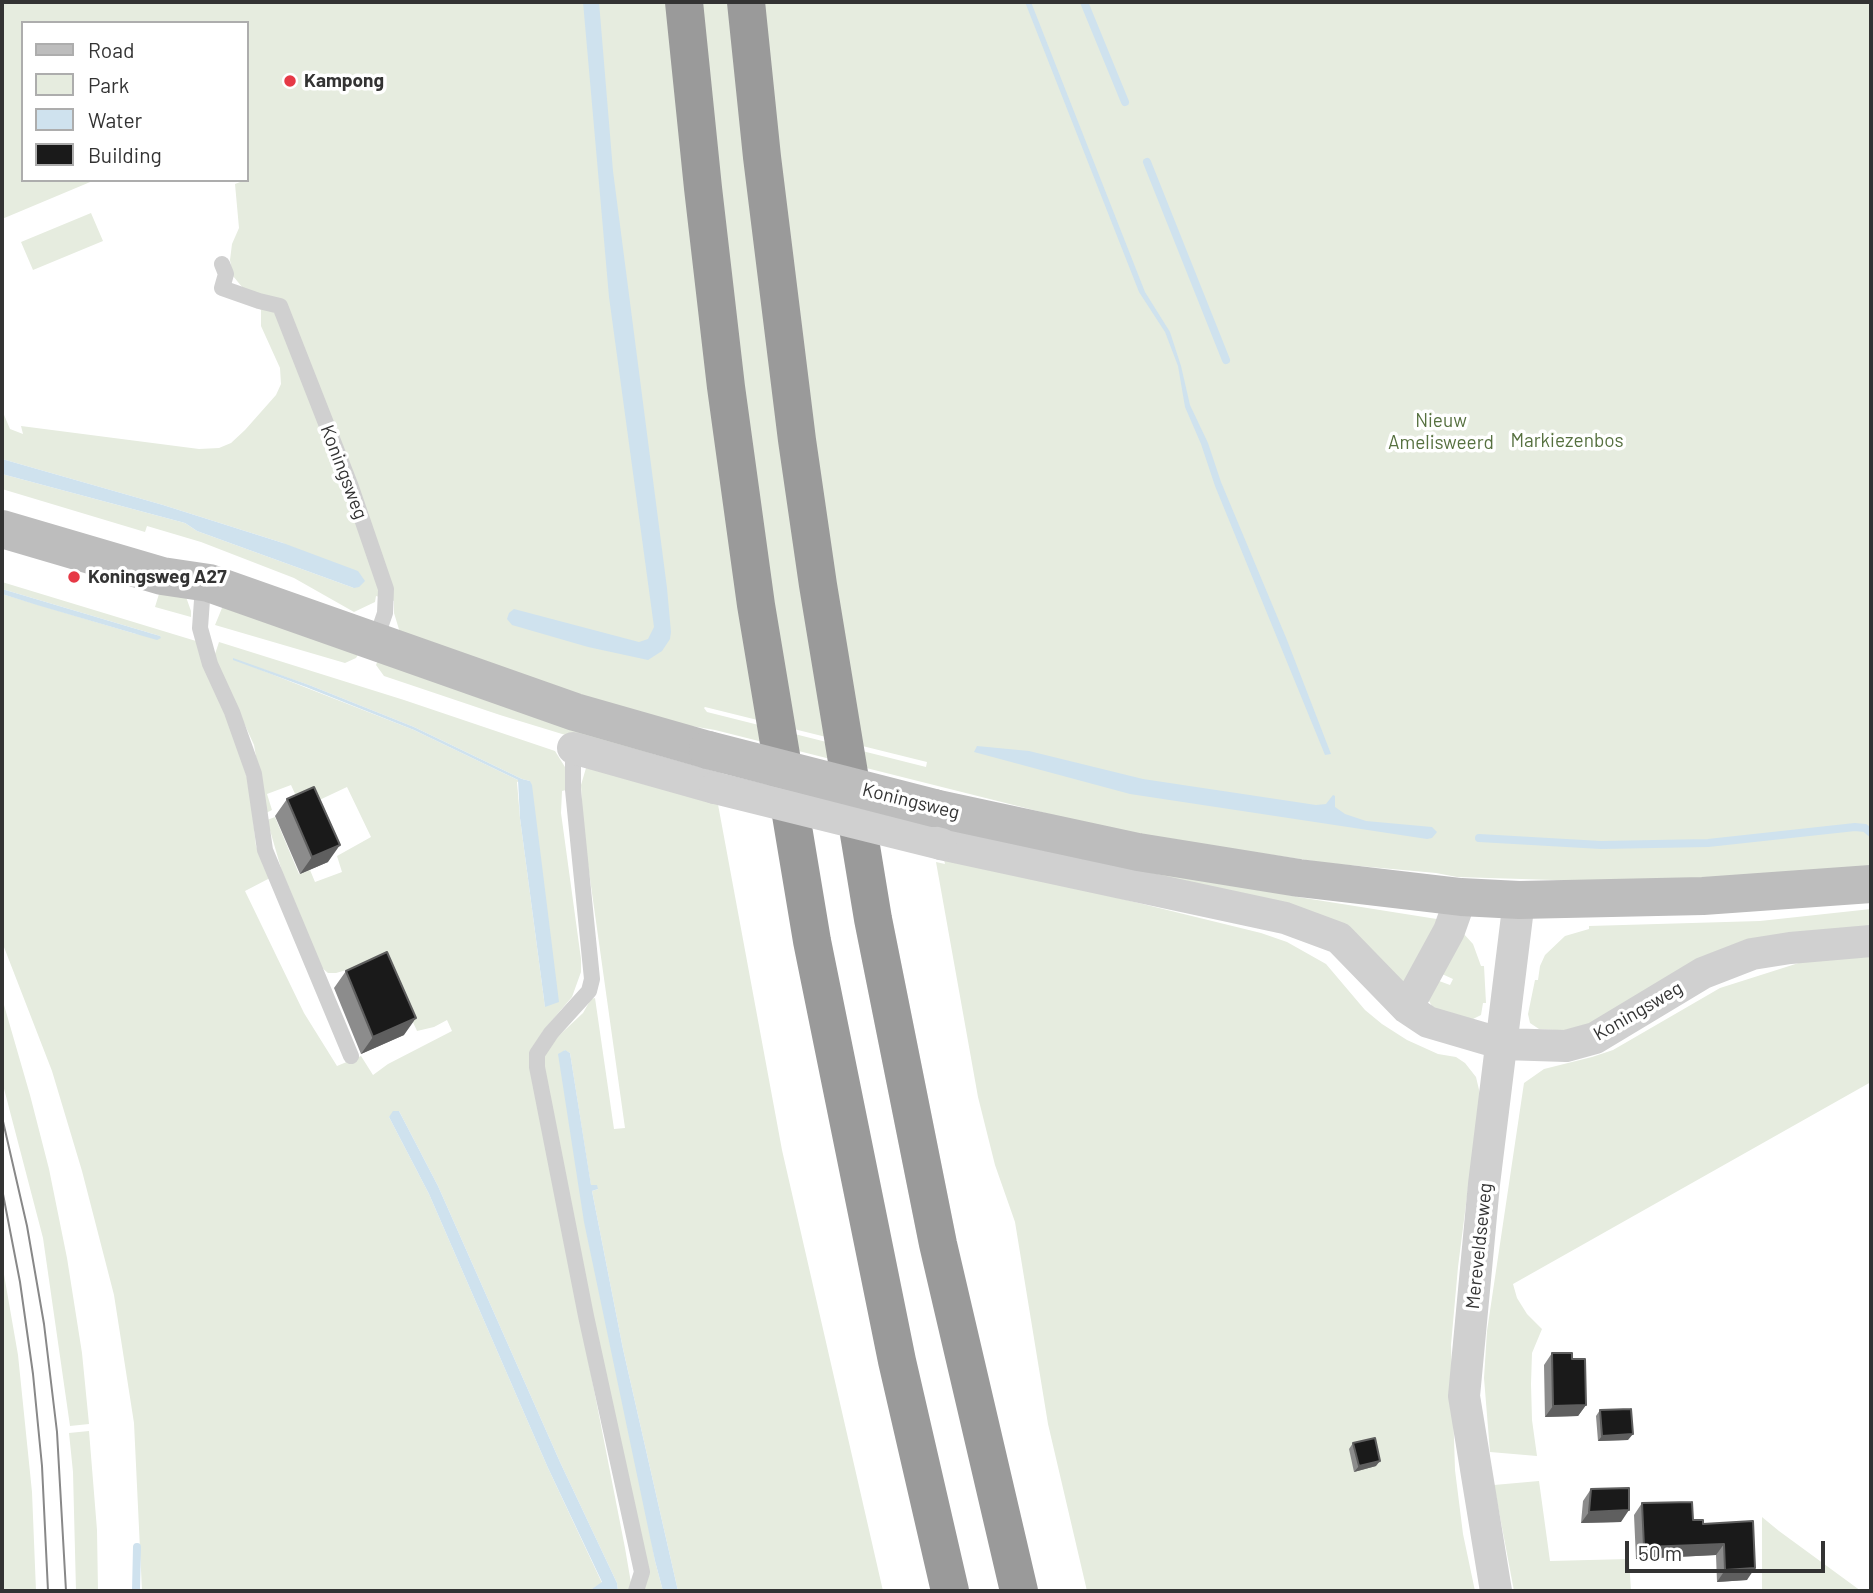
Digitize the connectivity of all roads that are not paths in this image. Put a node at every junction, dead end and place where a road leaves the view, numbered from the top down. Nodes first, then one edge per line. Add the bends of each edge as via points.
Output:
1 (684, 2) edge
2 (746, 2) edge
3 (222, 264) dead end
4 (2, 502) edge
5 (2, 528) edge
6 (209, 583) junction
7 (376, 642) junction
8 (573, 748) joint
9 (938, 826) junction
10 (1871, 884) edge
11 (1461, 897) junction
12 (1519, 900) junction
13 (1871, 941) edge
14 (1407, 1008) junction
15 (1503, 1044) junction
16 (352, 1056) dead end
17 (636, 1591) edge
18 (950, 1591) edge
19 (1019, 1591) edge
20 (1496, 1591) edge

1 - 18 highway via 728,401 756,605 810,928 883,1294
2 - 19 highway via 797,440 868,892 926,1189
3 - 7 lane, Koningsweg via 226,274 222,288 280,306 386,589
4 - 6 main road, Koningsweg via 129,540 169,556
5 - 6 main road, Koningsweg via 162,576
6 - 7 main road, Koningsweg
6 - 16 lane via 202,600 200,628 254,774 265,850
7 - 9 main road, Koningsweg, bridge via 575,712 708,750
8 - 9 street, Koningsweg, bridge via 715,788
8 - 17 lane via 572,790 592,979 589,991 537,1054 537,1068 642,1572
9 - 11 main road, Koningsweg
9 - 14 street, Koningsweg via 1285,918 1339,938
10 - 12 main road, Koningsweg via 1703,896
11 - 12 main road, Koningsweg
11 - 14 street via 1449,930
12 - 15 street, Mereveldseweg
13 - 15 street, Koningsweg via 1752,954 1703,973 1595,1038 1566,1046
14 - 15 street, Koningsweg via 1428,1021
15 - 20 street, Mereveldseweg via 1464,1396

